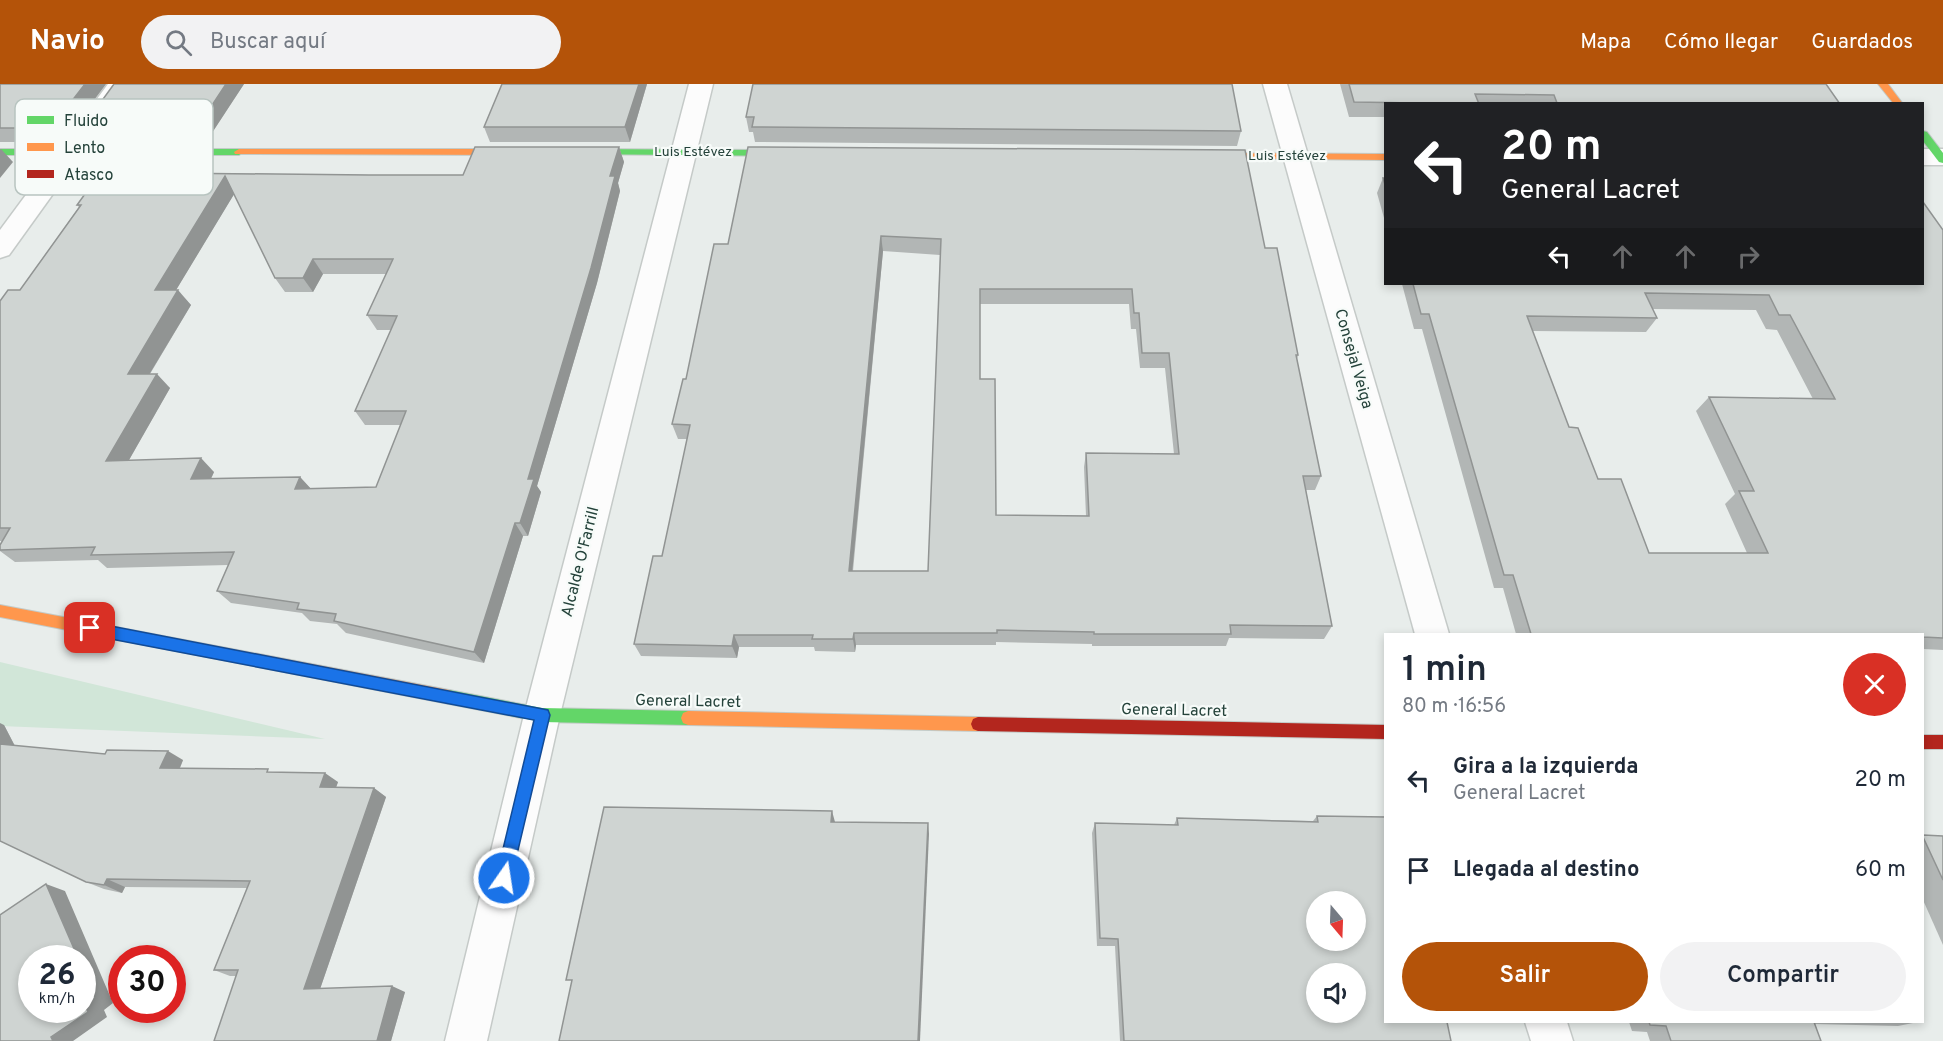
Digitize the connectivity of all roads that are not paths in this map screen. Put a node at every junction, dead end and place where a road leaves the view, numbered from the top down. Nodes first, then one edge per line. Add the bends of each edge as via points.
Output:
1 (120, 84) edge
2 (701, 84) edge
3 (1275, 84) edge
4 (1883, 84) edge
5 (109, 99) edge
6 (1897, 102) edge
7 (1924, 136) edge
8 (0, 152) edge
9 (15, 152) edge
10 (530, 152) edge
11 (566, 152) edge
12 (686, 152) junction
13 (213, 153) edge
14 (805, 153) edge
15 (1187, 156) edge
16 (1294, 157) junction
17 (1384, 157) edge
18 (1938, 158) edge
19 (39, 195) edge
20 (0, 249) edge
21 (0, 611) edge
22 (1432, 633) edge
23 (542, 715) junction
24 (1384, 732) edge
25 (1924, 742) edge
26 (1943, 742) edge
27 (1546, 1023) edge
28 (466, 1041) edge
29 (1552, 1041) edge

1 - 5 street
2 - 12 street, Alcalde O'Farrill
3 - 16 street, Consejal Veiga
4 - 6 street
7 - 18 street
8 - 9 street
10 - 13 street
11 - 12 street, Luis Estévez
12 - 14 street, Luis Estévez
12 - 23 street, Alcalde O'Farrill
15 - 16 street, Luis Estévez
16 - 17 street, Luis Estévez
16 - 22 street, Consejal Veiga
19 - 20 street
21 - 23 street, General Lacret
23 - 24 street, General Lacret
23 - 28 street, Alcalde O'Farrill
25 - 26 street
27 - 29 street

